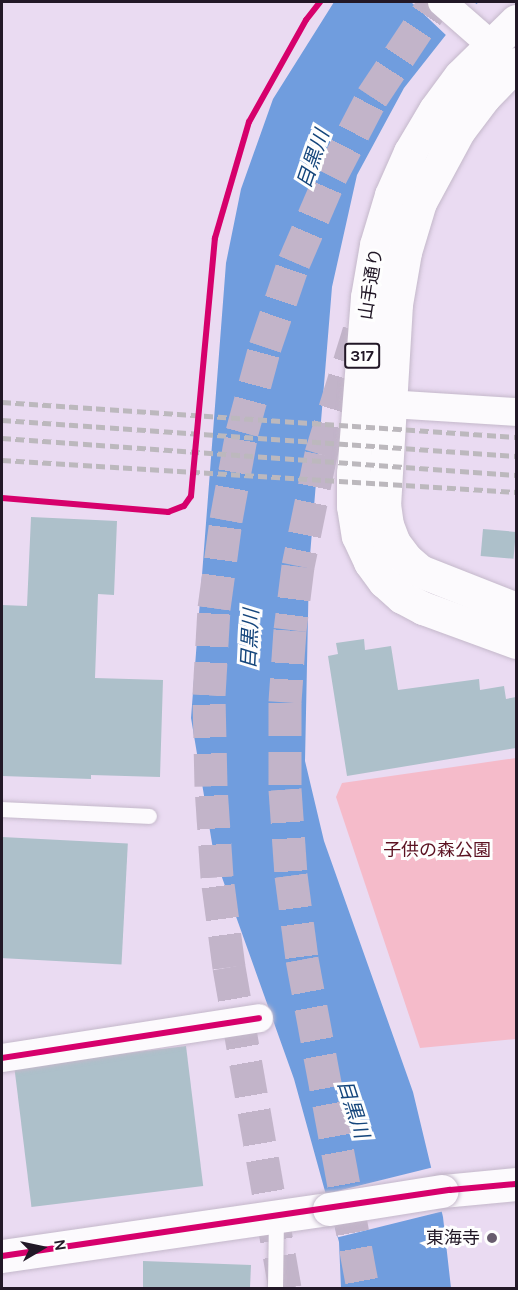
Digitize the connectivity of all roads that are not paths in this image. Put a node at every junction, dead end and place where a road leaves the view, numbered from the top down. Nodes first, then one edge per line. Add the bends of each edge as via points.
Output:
1 (442, 2) edge
2 (516, 21) edge
3 (482, 37) junction
4 (516, 64) edge
5 (389, 404) junction
6 (516, 412) edge
7 (516, 609) edge
8 (516, 642) edge
9 (2, 809) edge
10 (149, 816) dead end
11 (259, 1018) dead end
12 (2, 1058) edge
13 (516, 1184) edge
14 (276, 1217) junction
15 (2, 1256) edge
16 (274, 1288) edge

1 - 3 street
2 - 3 main road, 山手通り / 317
3 - 8 main road, 山手通り / 317 via 410,152 391,195 376,245 367,297 353,506 358,537 370,562 402,597 431,612
4 - 5 main road, 山手通り / 317 via 459,130 420,202 405,252 396,304
5 - 6 street
5 - 7 main road, 山手通り / 317 via 384,504 394,543 420,571
9 - 10 lane
11 - 12 street
13 - 14 main road, bridge via 442,1191
14 - 15 main road
14 - 16 lane

